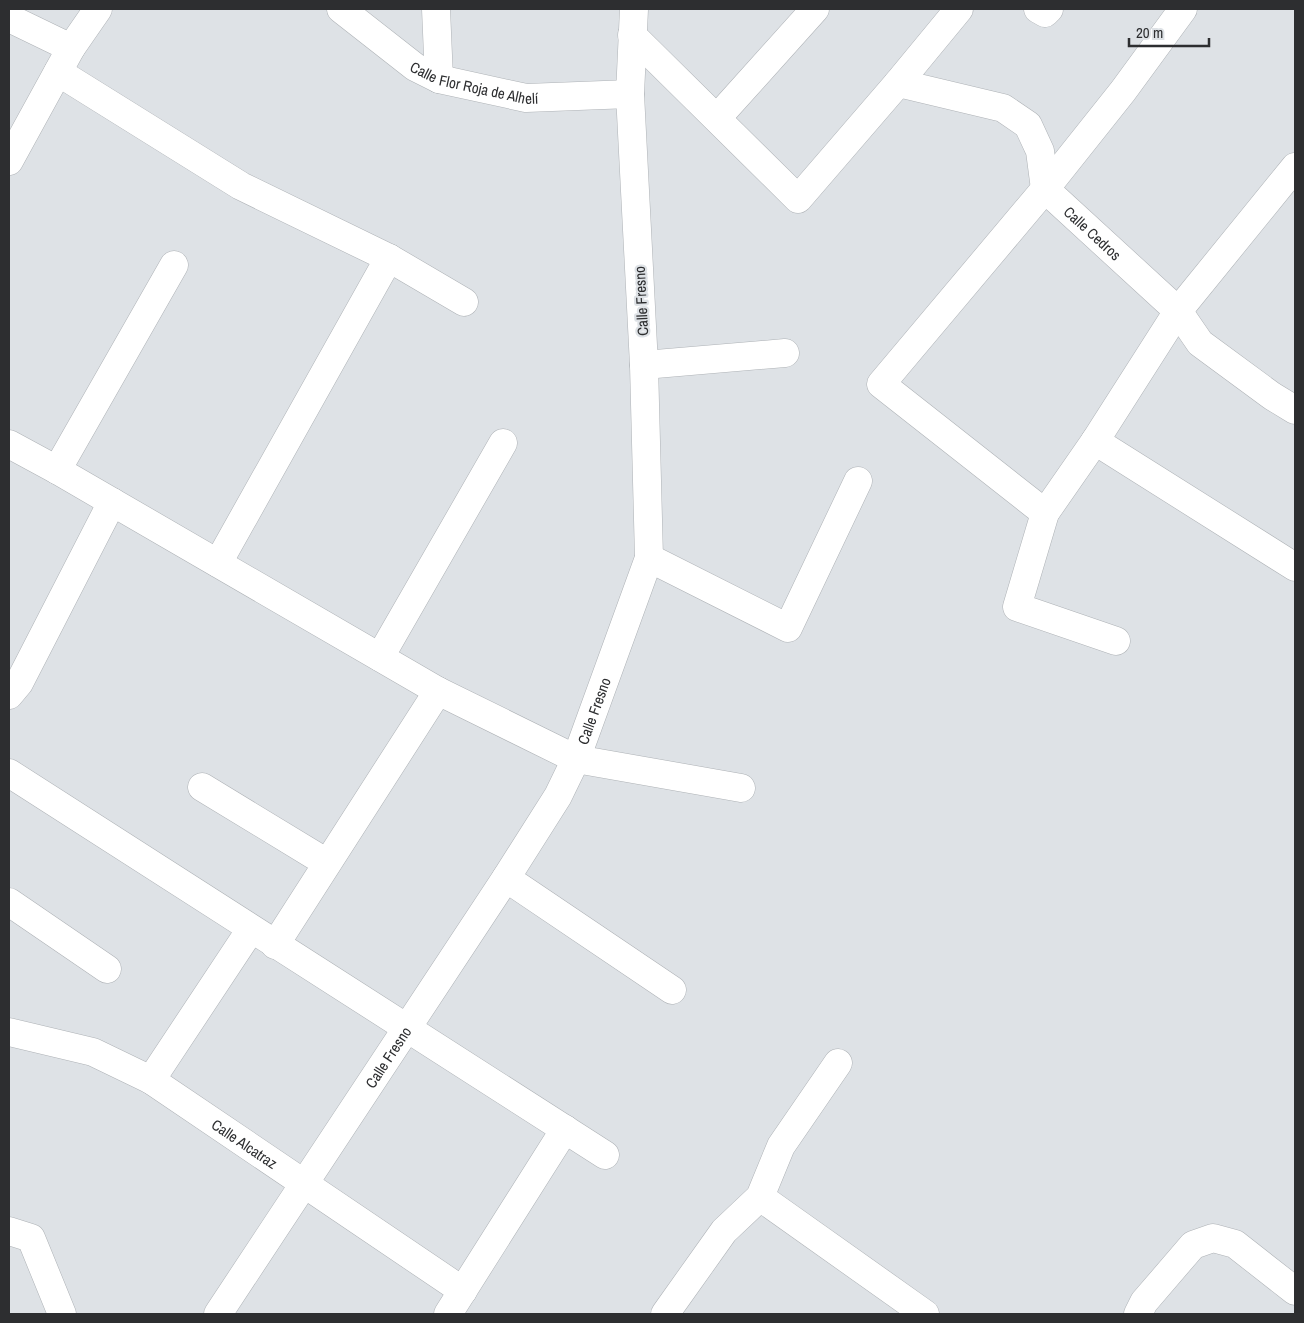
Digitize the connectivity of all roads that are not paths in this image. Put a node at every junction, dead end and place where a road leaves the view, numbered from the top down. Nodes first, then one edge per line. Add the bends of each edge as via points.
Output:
1 (98, 9) edge
2 (341, 9) edge
3 (436, 9) edge
4 (816, 9) edge
5 (959, 9) edge
6 (1038, 9) edge
7 (1049, 9) edge
8 (1183, 9) edge
9 (9, 18) edge
10 (633, 22) edge
11 (71, 48) junction
12 (58, 72) junction
13 (439, 79) junction
14 (898, 83) junction
15 (630, 94) junction
16 (716, 118) junction
17 (9, 160) edge
18 (1295, 167) edge
19 (1045, 189) junction
20 (389, 258) junction
21 (174, 265) dead end
22 (464, 302) dead end
23 (1178, 311) junction
24 (785, 353) dead end
25 (644, 365) junction
26 (1295, 410) edge
27 (1095, 441) junction
28 (503, 443) dead end
29 (9, 444) edge
30 (57, 470) junction
31 (858, 481) dead end
32 (112, 502) junction
33 (1045, 513) junction
34 (649, 558) junction
35 (218, 563) junction
36 (1295, 567) edge
37 (1116, 641) dead end
38 (380, 657) junction
39 (438, 691) junction
40 (9, 696) edge
41 (576, 759) junction
42 (9, 774) edge
43 (202, 787) dead end
44 (741, 788) dead end
45 (327, 863) junction
46 (506, 878) junction
47 (9, 902) edge
48 (252, 929) junction
49 (275, 945) junction
50 (107, 969) dead end
51 (672, 990) dead end
52 (406, 1028) junction
53 (9, 1032) edge
54 (838, 1062) dead end
55 (151, 1080) junction
56 (564, 1129) junction
57 (605, 1155) dead end
58 (304, 1183) junction
59 (760, 1198) junction
60 (9, 1231) edge
61 (463, 1291) junction
62 (1295, 1291) edge
63 (62, 1314) edge
64 (218, 1314) edge
65 (448, 1314) edge
66 (665, 1314) edge
67 (925, 1314) edge
68 (1138, 1314) edge

1 - 11 street
2 - 13 street, Calle Flor Roja de Alhelí via 415,67
3 - 13 street
4 - 16 street
5 - 14 street
6 - 7 street via 1046,13
8 - 19 street
9 - 11 street
10 - 15 street, Calle Fresno
10 - 16 street
11 - 12 street
12 - 17 street
12 - 20 street via 241,186
13 - 15 street, Calle Flor Roja de Alhelí via 526,98
14 - 16 street via 798,199
14 - 19 street via 1003,108 1028,125 1040,151
15 - 25 street, Calle Fresno
18 - 23 street
19 - 23 street, Calle Cedros
19 - 33 street via 881,384
20 - 22 street
20 - 35 street
21 - 30 street
23 - 26 street, Calle Cedros via 1200,343
23 - 27 street
24 - 25 street
25 - 34 street, Calle Fresno
27 - 33 street
27 - 36 street
28 - 38 street
29 - 30 street
30 - 32 street
31 - 34 street via 788,628
32 - 35 street
32 - 40 street via 20,682
33 - 37 street via 1017,607
34 - 41 street, Calle Fresno
35 - 38 street
38 - 39 street
39 - 41 street
39 - 45 street
41 - 44 street
41 - 46 street, Calle Fresno via 558,796
42 - 48 street
43 - 45 street
45 - 49 street
46 - 51 street
46 - 52 street, Calle Fresno
47 - 50 street
48 - 49 street
48 - 55 street
49 - 52 street
52 - 56 street
52 - 58 street, Calle Fresno
53 - 55 street, Calle Alcatraz via 93,1052
54 - 59 street via 781,1146
55 - 58 street, Calle Alcatraz
56 - 57 street
56 - 61 street
58 - 61 street, Calle Alcatraz
58 - 64 street, Calle Fresno
59 - 66 street via 724,1231
59 - 67 street
60 - 63 street via 31,1238
61 - 65 street
62 - 68 street via 1235,1244 1213,1238 1193,1245 1144,1302

